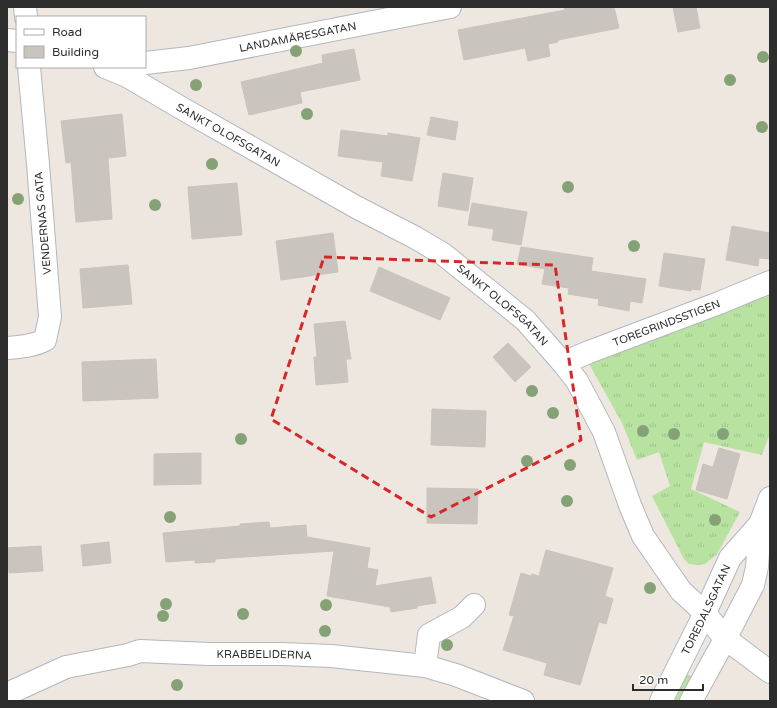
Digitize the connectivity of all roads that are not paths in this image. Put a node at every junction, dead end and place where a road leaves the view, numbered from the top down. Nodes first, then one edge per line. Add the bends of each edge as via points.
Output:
1 (450, 7) edge
2 (146, 63) edge
3 (29, 68) edge
4 (110, 68) edge
5 (130, 72) edge
6 (770, 282) edge
7 (7, 348) edge
8 (563, 363) junction
9 (770, 498) edge
10 (760, 524) junction
11 (474, 605) dead end
12 (704, 613) junction
13 (725, 639) junction
14 (424, 666) junction
15 (770, 672) edge
16 (7, 694) edge
17 (523, 701) edge
18 (661, 701) edge
19 (691, 701) edge

1 - 2 street, LANDAMÄRESGATAN via 189,58
3 - 7 street, VENDERNAS GATA via 50,317 45,340 38,344
4 - 5 street, SANKT OLOFSGATAN
5 - 8 street, SANKT OLOFSGATAN via 183,109 443,254 525,320
6 - 8 street, TOREGRINDSSTIGEN
8 - 12 street, SANKT OLOFSGATAN via 577,382 604,432 643,536 681,591
9 - 10 street, TOREDALSGATAN
10 - 12 street, TOREDALSGATAN via 730,558
10 - 13 street, TOREDALSGATAN via 753,585
11 - 14 street via 462,616 428,635
12 - 13 street, SANKT OLOFSGATAN
12 - 18 street, TOREDALSGATAN
13 - 15 street, SANKT OLOFSGATAN
13 - 19 street, TOREDALSGATAN
14 - 16 street, KRABBELIDERNA via 331,656 140,651 66,667
14 - 17 street, KRABBELIDERNA via 456,675

